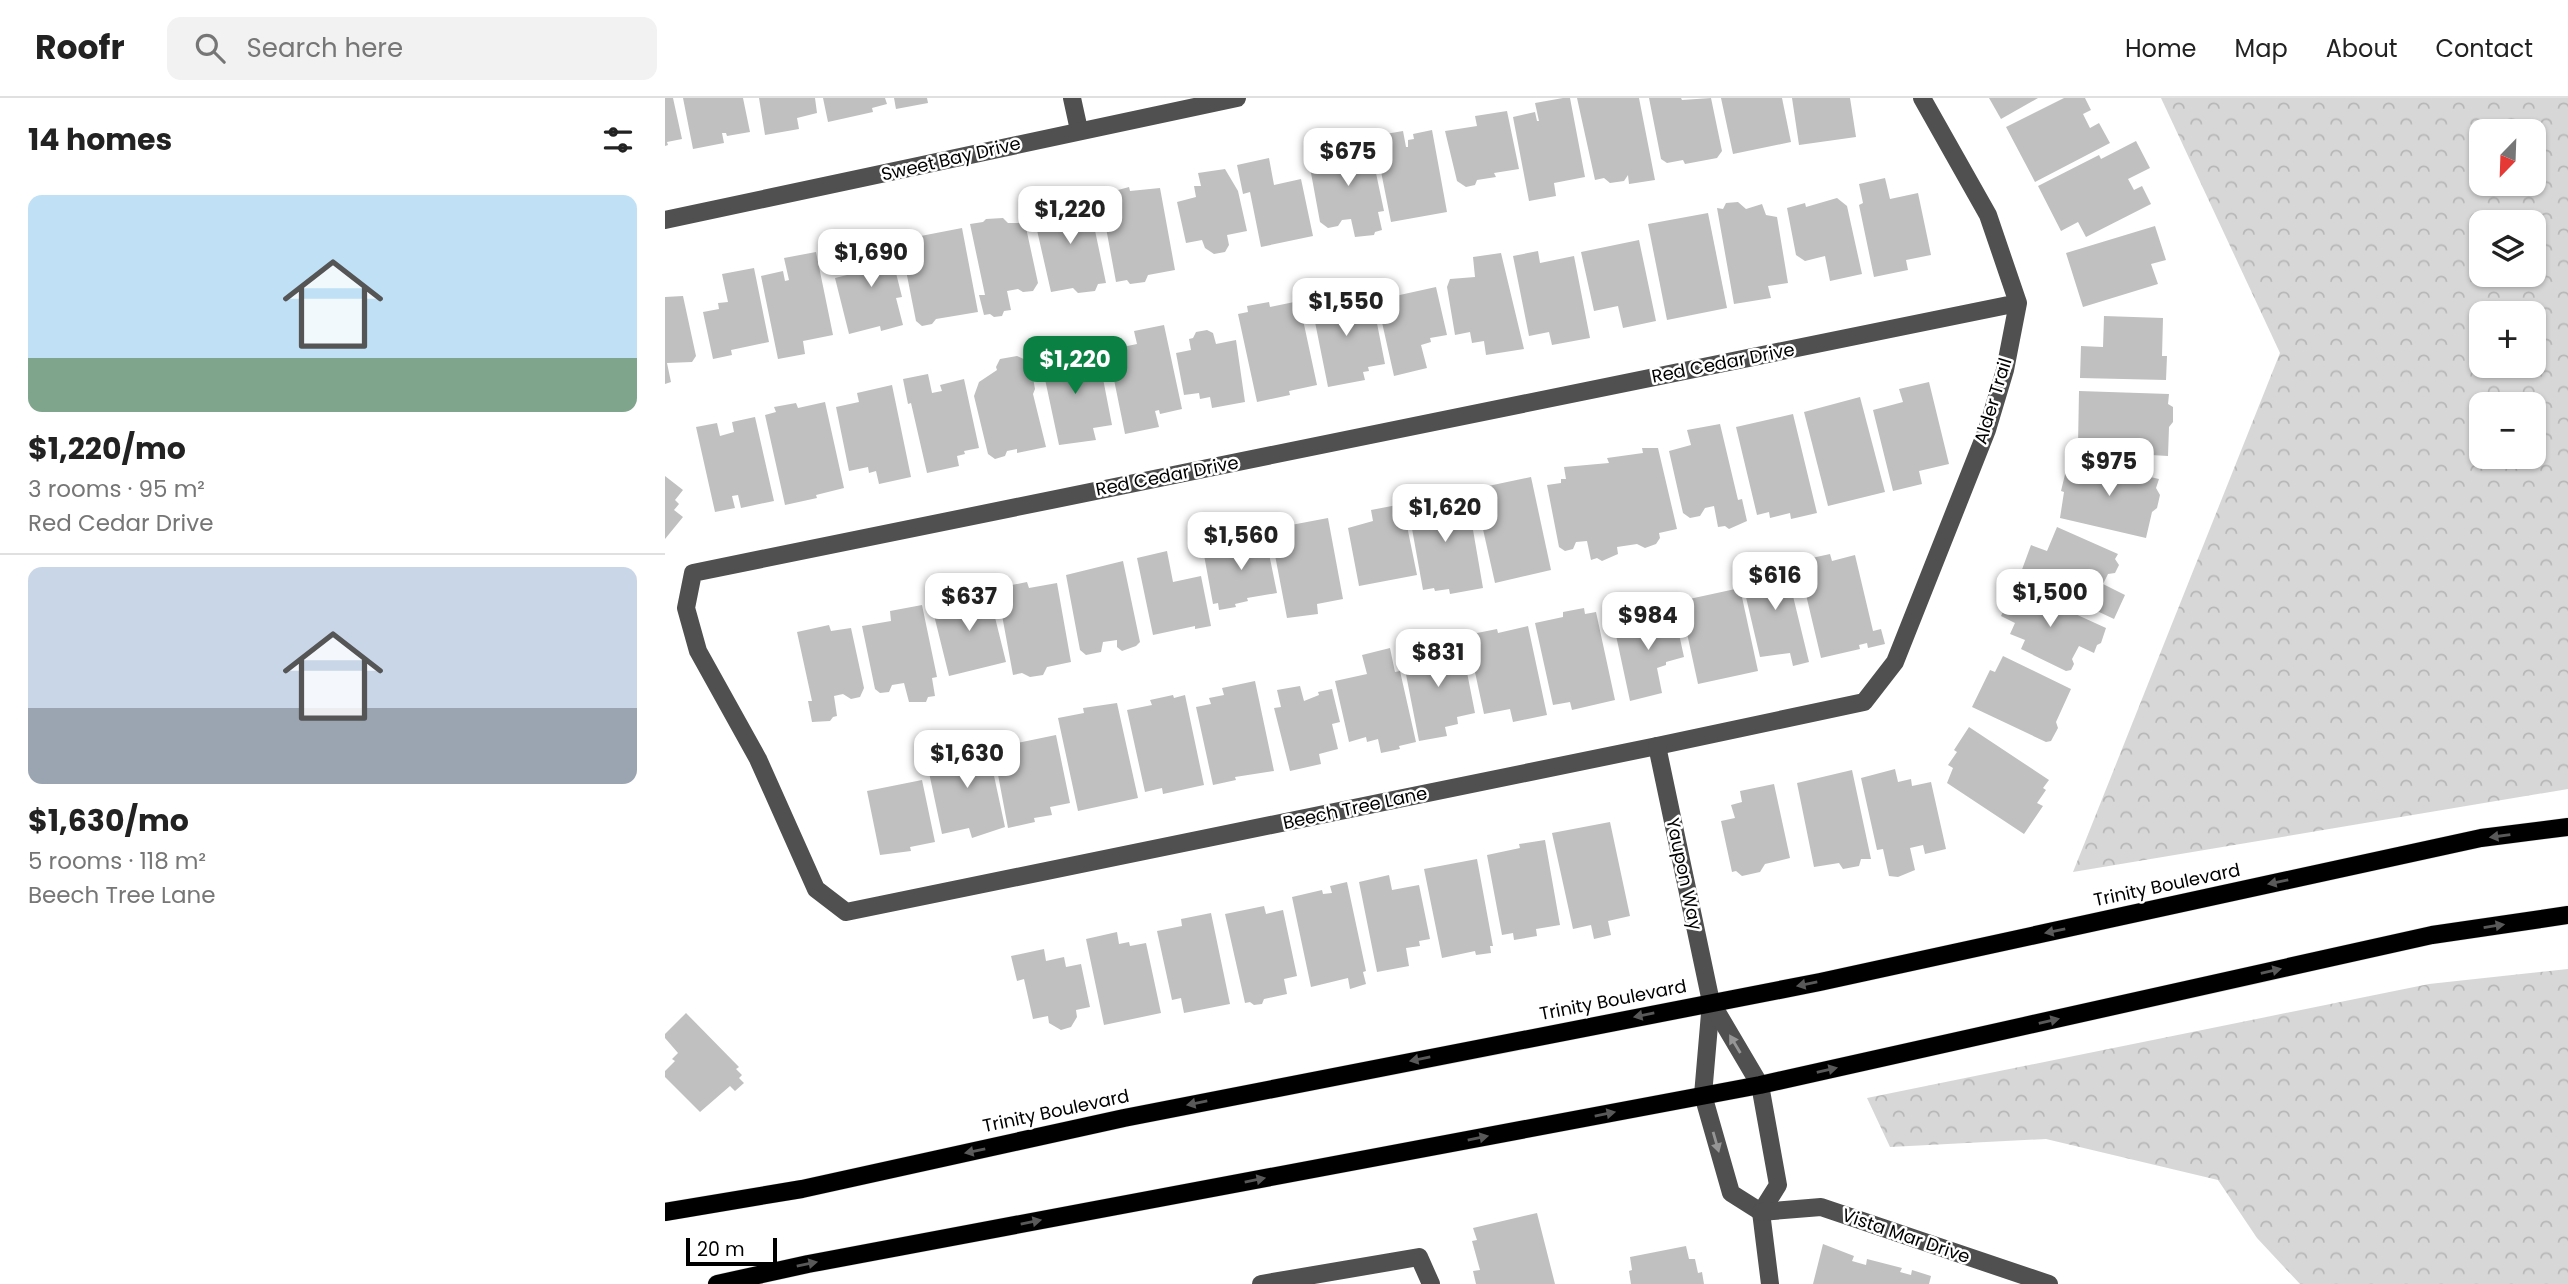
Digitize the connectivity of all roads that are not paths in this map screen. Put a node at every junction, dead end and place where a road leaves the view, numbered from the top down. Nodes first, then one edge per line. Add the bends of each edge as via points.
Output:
1 (1072, 98) edge
2 (1237, 98) edge
3 (1922, 98) edge
4 (1079, 130) junction
5 (665, 220) edge
6 (2018, 303) junction
7 (1864, 702) joint
8 (1657, 746) junction
9 (2568, 827) edge
10 (846, 912) joint
11 (2568, 915) edge
12 (1711, 1002) junction
13 (1760, 1085) junction
14 (1703, 1096) junction
15 (665, 1212) edge
16 (1761, 1212) junction
17 (717, 1284) edge
18 (1261, 1284) edge
19 (1431, 1284) edge
20 (1770, 1284) edge
21 (2049, 1284) edge

1 - 4 street
2 - 4 street, Sweet Bay Drive
3 - 6 street, Alder Trail via 1988,215
4 - 5 street, Sweet Bay Drive
6 - 7 street, Alder Trail via 1987,430 1895,662
6 - 10 street, Red Cedar Drive via 693,573 686,608 698,651 758,759 816,889
7 - 8 street, Beech Tree Lane
8 - 10 street, Beech Tree Lane
8 - 12 street, Yaupon Way
9 -> 12 main road, Trinity Boulevard via 2481,838
13 -> 11 main road via 2432,935
13 -> 12 street
12 - 14 street
12 -> 15 main road, Trinity Boulevard via 1124,1118 802,1189
13 - 14 main road
13 - 16 street via 1778,1185
14 -> 16 street via 1731,1193
17 -> 14 main road
16 - 20 street
16 - 21 street, Vista Mar Drive via 1821,1207
18 - 19 street via 1419,1256

